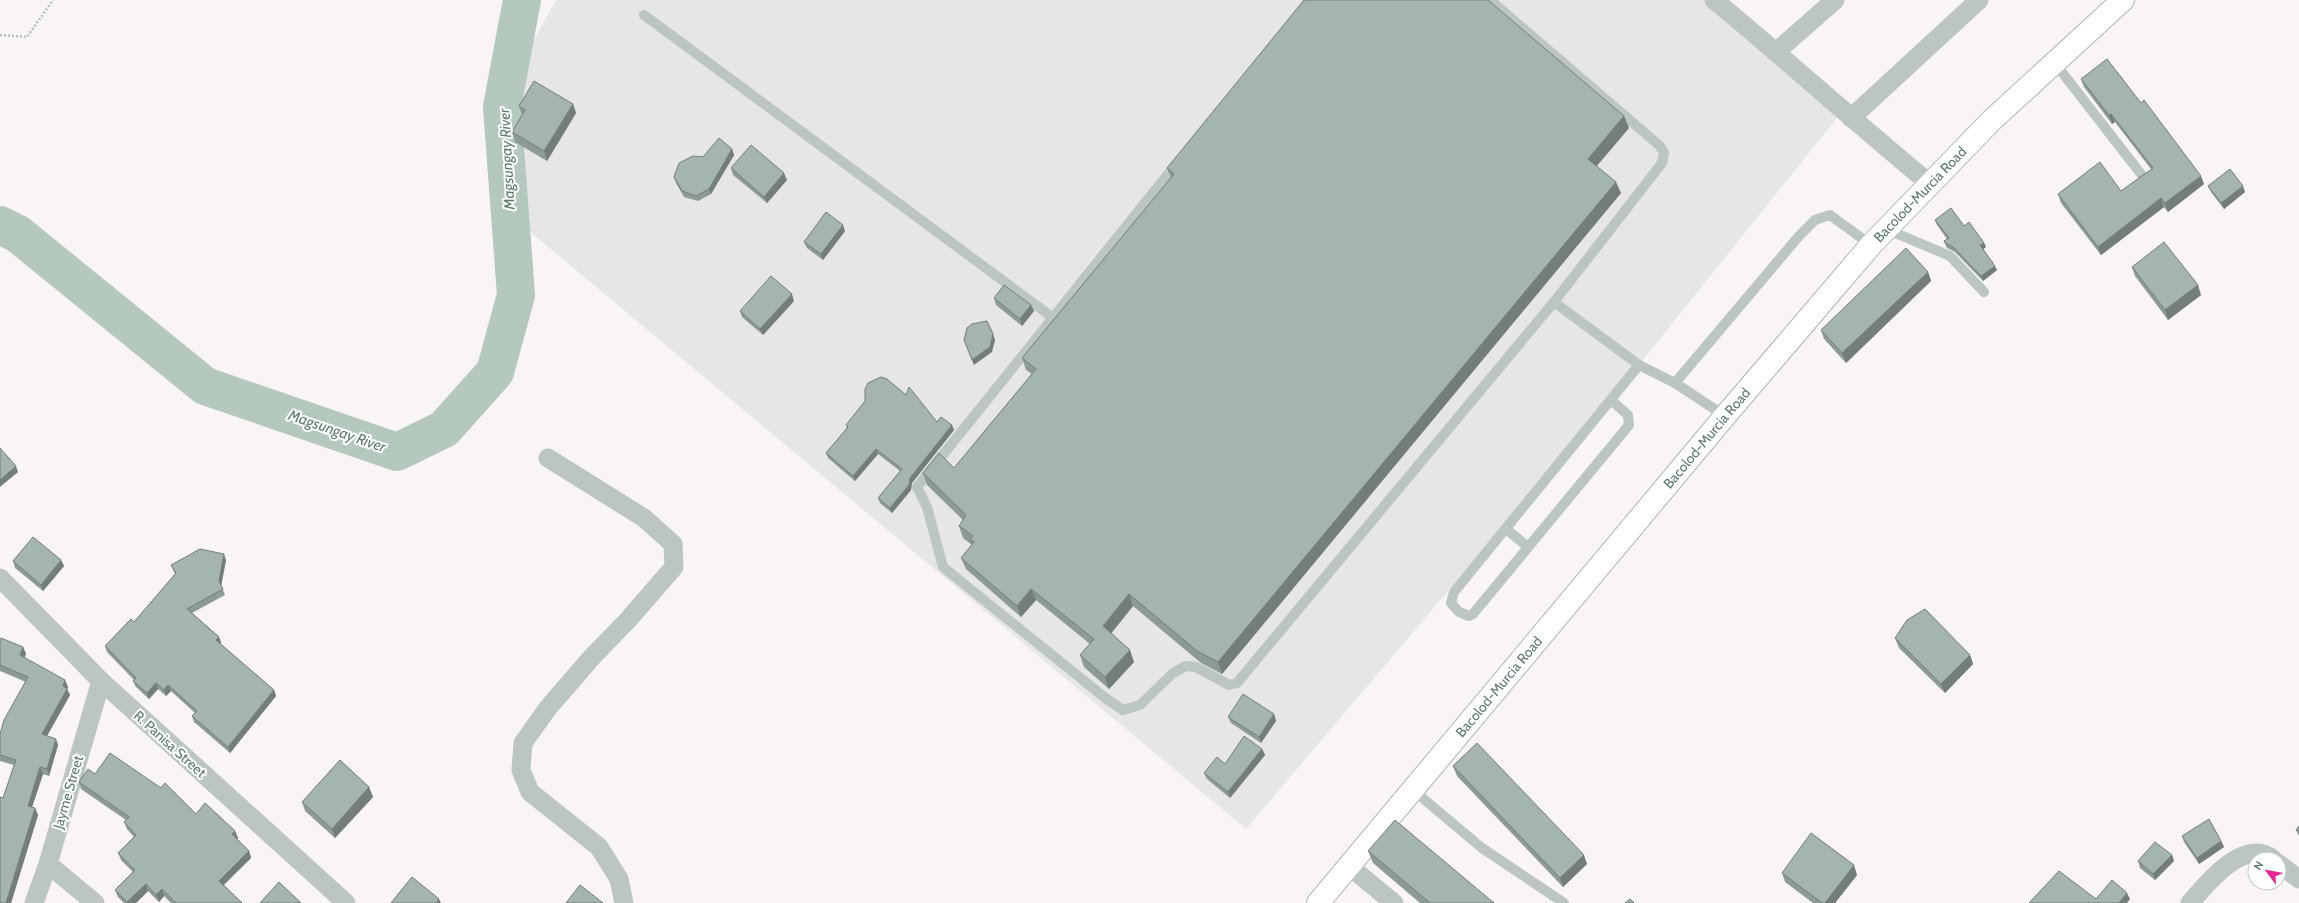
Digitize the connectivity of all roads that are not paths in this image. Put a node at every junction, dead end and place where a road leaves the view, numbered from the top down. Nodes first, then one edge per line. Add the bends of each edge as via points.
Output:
1 (1490, 0) edge
2 (1714, 0) edge
3 (1835, 0) edge
4 (1979, 0) edge
5 (2123, 0) edge
6 (644, 15) dead end
7 (1777, 51) junction
8 (2054, 62) junction
9 (1851, 118) junction
10 (1186, 152) edge
11 (2141, 174) dead end
12 (1929, 183) junction
13 (1886, 229) junction
14 (1871, 245) junction
15 (1984, 292) dead end
16 (1554, 302) junction
17 (1052, 317) junction
18 (1639, 365) junction
19 (1675, 384) junction
20 (1610, 400) junction
21 (1725, 416) junction
22 (548, 458) dead end
23 (1506, 529) junction
24 (1527, 546) junction
25 (0, 578) edge
26 (101, 681) junction
27 (1413, 790) junction
28 (2247, 855) edge
29 (48, 864) junction
30 (1349, 866) junction
31 (2287, 870) edge
32 (2299, 879) edge
33 (34, 903) edge
34 (95, 903) edge
35 (346, 903) edge
36 (624, 903) edge
37 (1318, 903) edge
38 (1394, 903) edge
39 (1564, 903) edge
40 (2190, 903) edge

1 - 16 lane via 1660,146 1664,154 1662,163
2 - 7 street
3 - 7 street
4 - 9 street
5 - 8 main road, Bacolod-Murcia Road
6 - 17 lane
7 - 9 street
8 - 11 lane
8 - 12 main road, Bacolod-Murcia Road
9 - 12 street
10 - 17 lane
12 - 13 main road, Bacolod-Murcia Road
13 - 14 main road, Bacolod-Murcia Road
13 - 15 lane via 1950,256
14 - 19 lane via 1830,215 1815,220
14 - 21 main road, Bacolod-Murcia Road
16 - 17 lane via 1237,683 1229,686 1196,667 1186,666 1173,673 1140,705 1123,710 943,567 927,507 917,487
16 - 18 lane
18 - 19 lane
18 - 20 lane
19 - 21 lane
20 - 23 lane
20 - 24 lane via 1628,415 1629,425
21 - 27 main road, Bacolod-Murcia Road
22 - 36 street via 644,518 673,544 674,567 587,662 548,708 524,743 521,770 530,792 599,847 619,879
23 - 24 lane
23 - 24 lane via 1454,592 1451,603 1459,612 1468,616 1473,614
25 - 26 street, R. Panisa Street
26 - 29 street, Jayme Street
26 - 35 street, R. Panisa Street
27 - 30 main road, Bacolod-Murcia Road
27 - 39 lane via 1482,848
28 - 40 street via 2231,862 2209,881
29 - 33 street, Jayme Street
29 - 34 street
30 - 37 main road, Bacolod-Murcia Road
30 - 38 street
31 - 32 street

